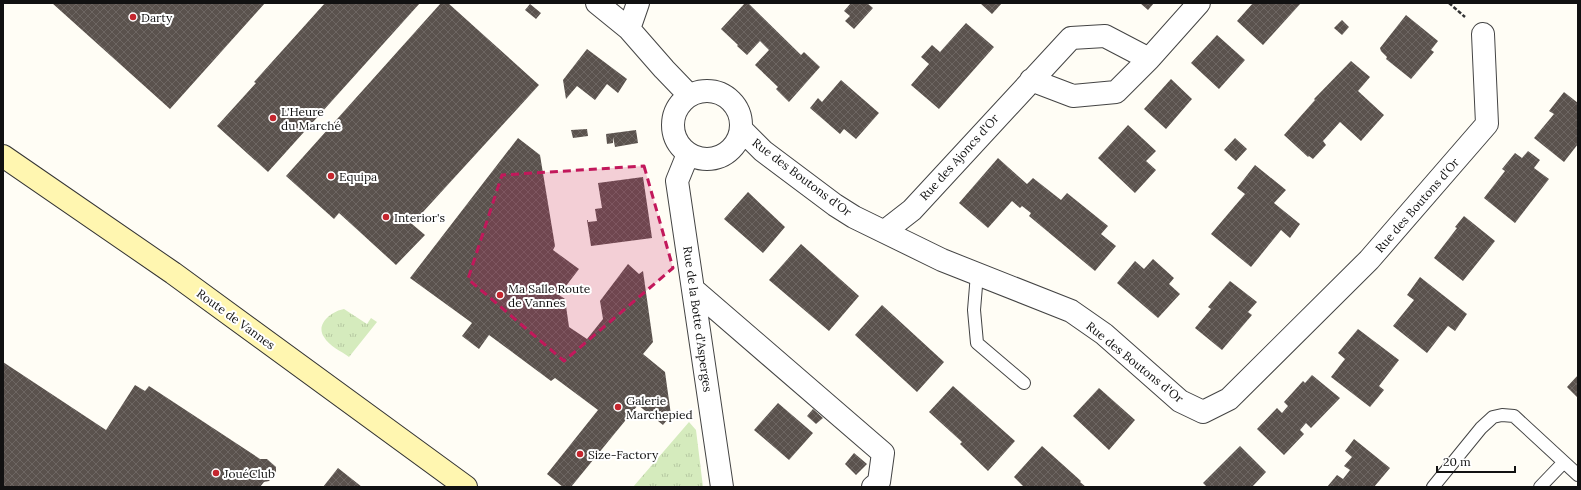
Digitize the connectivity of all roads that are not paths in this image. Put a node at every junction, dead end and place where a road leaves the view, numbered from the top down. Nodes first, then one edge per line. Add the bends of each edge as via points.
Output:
1 (597, 3) edge
2 (638, 3) edge
3 (1199, 3) edge
4 (629, 29) junction
5 (1483, 34) dead end
6 (1150, 59) junction
7 (1031, 80) junction
8 (689, 95) junction
9 (741, 130) junction
10 (688, 154) junction
11 (3, 156) edge
12 (885, 231) junction
13 (977, 274) junction
14 (693, 289) junction
15 (1024, 382) dead end
16 (1564, 462) junction
17 (1578, 474) edge
18 (466, 487) edge
19 (722, 487) edge
20 (873, 487) edge
21 (1432, 487) edge
22 (1540, 487) edge

1 - 4 street
2 - 4 street
3 - 6 street
4 - 8 street
5 - 13 street, Rue des Boutons d'Or via 1487,124 1369,260 1229,399 1204,412 1180,401 1104,334 1071,311
6 - 7 street via 1116,92 1073,96
6 - 7 street, Rue des Ajoncs d'Or via 1105,36 1071,38
7 - 12 street, Rue des Ajoncs d'Or via 912,210
8 - 9 street via 710,90 726,96 737,108 741,118
8 - 10 street via 674,113 672,125 679,146
9 - 10 street via 731,150 722,156 710,160
9 - 12 street, Rue des Boutons d'Or via 763,151 835,205
10 - 14 street, Rue de la Botte d'Asperges via 677,181
11 - 18 main road, Route de Vannes via 173,273
12 - 13 street, Rue des Boutons d'Or via 942,260
13 - 15 lane via 974,310 977,343
14 - 19 street, Rue de la Botte d'Asperges
14 - 20 street via 883,453 879,482
16 - 17 lane
16 - 21 lane via 1514,416 1502,415 1493,417 1481,428
16 - 22 lane

